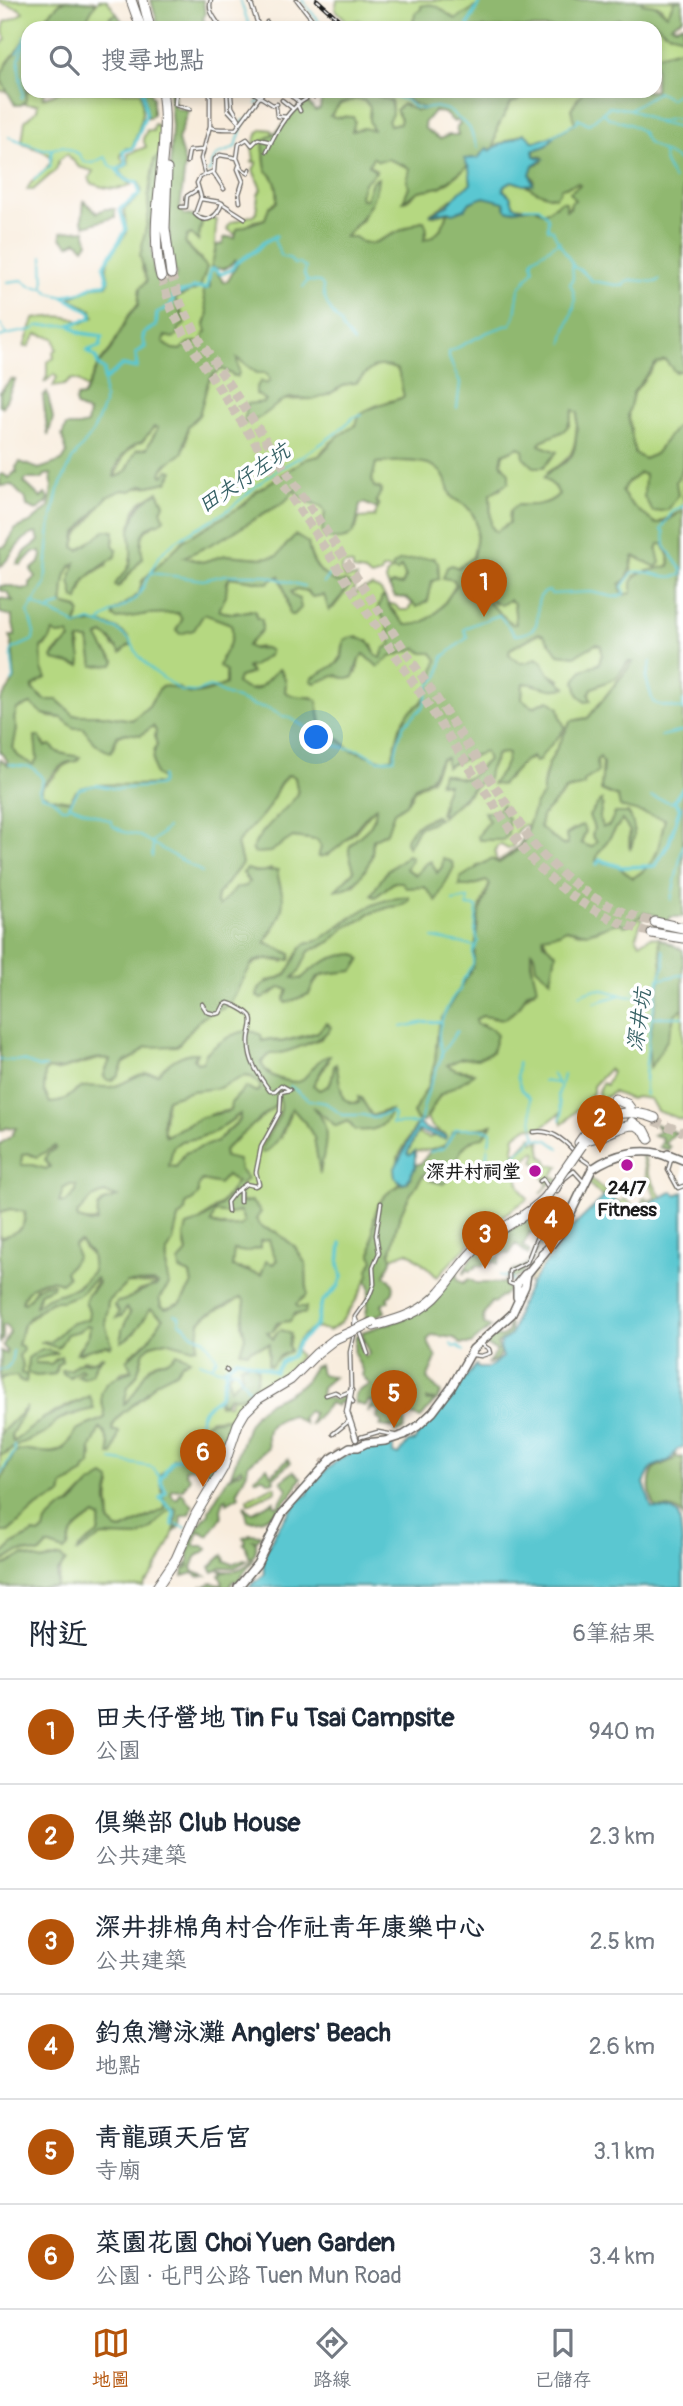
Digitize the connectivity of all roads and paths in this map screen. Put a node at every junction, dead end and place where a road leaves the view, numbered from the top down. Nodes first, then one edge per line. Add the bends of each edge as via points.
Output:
1 (131, 0) edge
2 (143, 0) edge
3 (211, 0) edge
4 (250, 0) edge
5 (298, 0) edge
6 (138, 21) edge
7 (148, 21) edge
8 (216, 21) edge
9 (257, 21) edge
10 (314, 21) edge
11 (164, 98) edge
12 (165, 98) edge
13 (176, 98) edge
14 (209, 98) edge
15 (227, 98) edge
16 (231, 98) edge
17 (259, 98) joint
18 (286, 98) edge
19 (293, 98) edge
20 (306, 98) edge
21 (298, 103) junction
22 (292, 108) junction
23 (190, 109) dead end
24 (300, 111) dead end
25 (288, 117) junction
26 (241, 122) junction
27 (210, 127) junction
28 (271, 142) junction
29 (203, 150) junction
30 (267, 151) dead end
31 (236, 158) junction
32 (187, 162) dead end
33 (239, 165) junction
34 (250, 169) dead end
35 (213, 172) junction
36 (205, 174) junction
37 (198, 189) junction
38 (224, 189) dead end
39 (201, 199) junction
40 (240, 202) dead end
41 (222, 203) junction
42 (181, 207) dead end
43 (245, 218) dead end
44 (171, 274) tunnel mouth
45 (161, 276) tunnel mouth
46 (655, 922) tunnel mouth
47 (683, 928) edge
48 (652, 933) tunnel mouth
49 (683, 938) edge
50 (202, 1004) dead end
51 (628, 1117) junction
52 (654, 1120) tunnel mouth
53 (596, 1123) junction
54 (533, 1132) dead end
55 (581, 1143) junction
56 (649, 1148) junction
57 (566, 1159) dead end
58 (676, 1159) edge
59 (594, 1167) junction
60 (575, 1171) junction
61 (540, 1181) dead end
62 (584, 1181) junction
63 (683, 1186) edge
64 (241, 1187) junction
65 (240, 1202) dead end
66 (381, 1203) dead end
67 (228, 1212) dead end
68 (558, 1236) junction
69 (538, 1237) dead end
70 (520, 1286) junction
71 (355, 1317) junction
72 (336, 1341) junction
73 (368, 1354) dead end
74 (350, 1394) junction
75 (326, 1395) dead end
76 (353, 1402) dead end
77 (349, 1421) junction
78 (333, 1434) dead end
79 (357, 1441) junction
80 (322, 1466) junction
81 (301, 1487) tunnel mouth
82 (276, 1518) tunnel mouth
83 (157, 1587) edge
84 (163, 1587) edge
85 (236, 1587) edge

1 - 6 highway
2 - 7 highway
3 - 8 street
4 - 9 street
5 - 10 street
11 - 45 highway via 156,232
12 - 44 highway via 170,127 165,214
13 - 23 street via 175,105
14 - 27 street
15 - 26 street via 228,110
16 - 26 street
17 - 25 street via 277,105 276,116
17 - 26 street
18 - 22 street
19 - 21 street
20 - 21 street
21 - 22 street
21 - 24 street
22 - 25 street
25 - 28 street
26 - 27 street via 236,129
27 - 29 street
28 - 30 street
28 - 31 street via 258,139 252,145 247,139 239,144
29 - 32 street via 189,151
29 - 36 street
31 - 33 street
31 - 35 street via 217,157
33 - 34 street via 247,173
33 - 40 street via 243,181
35 - 36 street
35 - 38 street
36 - 37 street
37 - 39 street
37 - 42 street via 186,198 186,207
39 - 41 street
39 - 41 street via 195,213 204,220 218,213
41 - 43 street
46 - 47 highway
48 - 49 highway
50 - 64 street via 206,1012 214,1014 227,1003 249,1014 254,1068 271,1091 281,1085 289,1090 281,1092 280,1112 261,1146 256,1172 259,1184
51 - 52 highway
51 - 53 highway
51 - 53 highway via 613,1100
51 - 55 highway via 606,1121
51 - 55 highway via 601,1126 602,1135
51 - 56 highway via 645,1131
53 - 55 highway
54 - 59 street via 553,1133
55 - 72 highway, bridge via 545,1196 472,1247 427,1300
56 - 58 main road
56 - 59 main road
57 - 60 street
58 - 63 street via 668,1170 678,1188
59 - 62 main road
60 - 61 street via 556,1192
60 - 62 street
62 - 68 main road
64 - 65 street
64 - 67 street via 227,1202
66 - 71 street via 374,1284
68 - 70 main road
68 - 70 main road
69 - 70 street via 530,1258 509,1270 511,1284
70 - 79 main road via 510,1313 471,1347 430,1412 397,1435
70 - 79 main road via 509,1318 477,1349 421,1424 397,1438
71 - 73 street
71 - 74 street
72 - 83 highway via 244,1413 223,1468
72 - 84 highway via 247,1417 227,1469
74 - 75 street
74 - 76 street
74 - 77 street
77 - 78 street
77 - 79 street
79 - 80 main road
80 - 81 main road
80 - 85 main road via 282,1514 257,1564
82 - 85 main road via 255,1563

